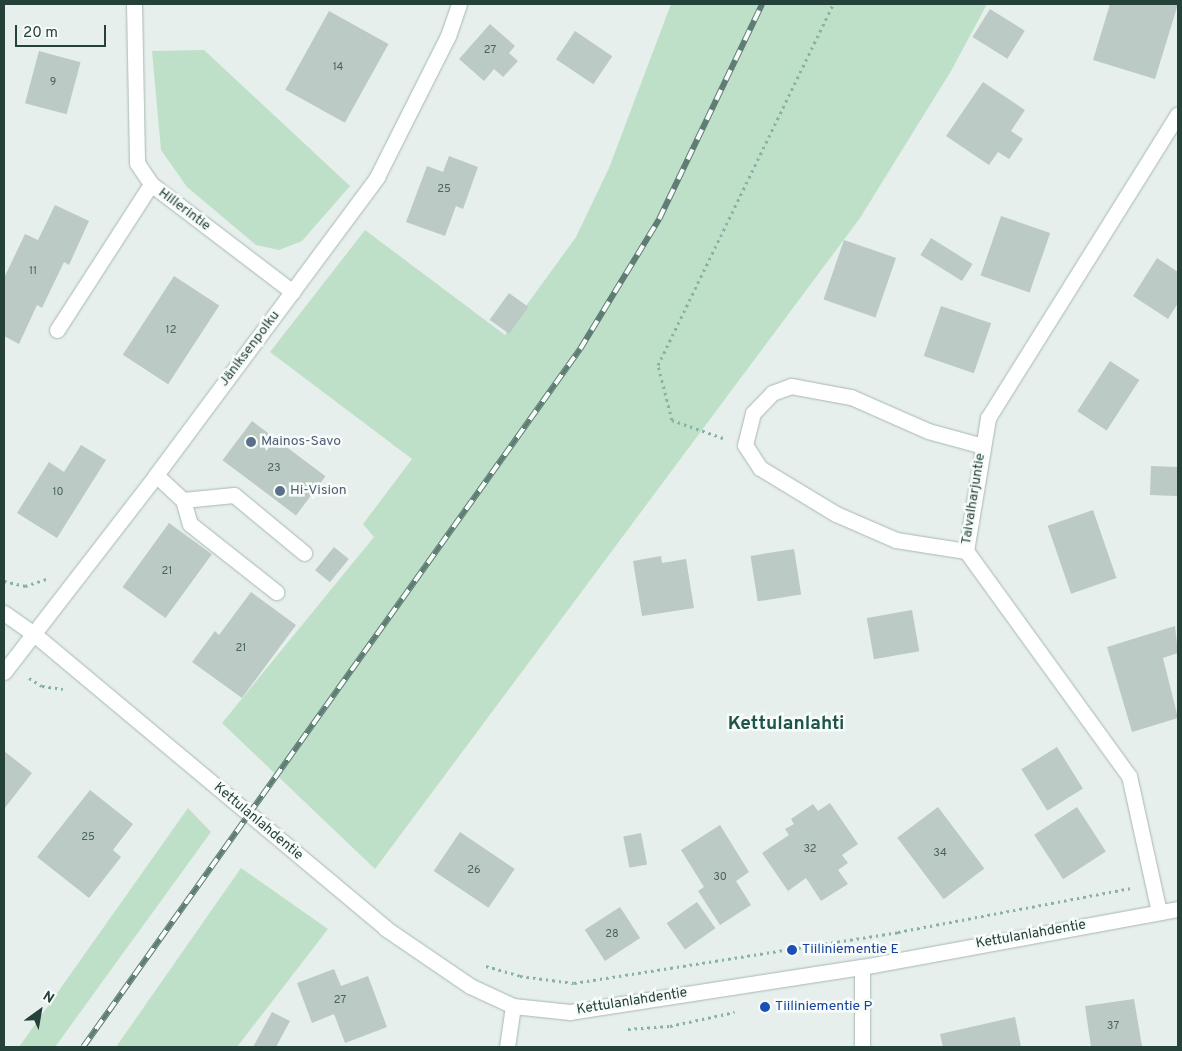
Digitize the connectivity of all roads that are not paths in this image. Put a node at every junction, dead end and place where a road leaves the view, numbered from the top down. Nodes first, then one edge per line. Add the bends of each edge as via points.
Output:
1 (134, 4) edge
2 (459, 4) edge
3 (1178, 114) edge
4 (150, 184) junction
5 (293, 292) junction
6 (57, 330) dead end
7 (983, 446) junction
8 (156, 475) junction
9 (183, 500) junction
10 (966, 551) junction
11 (304, 553) dead end
12 (276, 592) dead end
13 (4, 613) edge
14 (34, 634) junction
15 (6, 669) edge
16 (1178, 909) edge
17 (1159, 912) junction
18 (862, 967) junction
19 (512, 1006) junction
20 (507, 1047) edge
21 (862, 1047) edge

1 - 4 street, Hillerintie via 137,163
2 - 5 street, Jäniksenpolku via 444,45 378,177
3 - 7 street, Taivalharjuntie via 988,418
4 - 5 street, Hillerintie
4 - 6 street
5 - 8 street, Jäniksenpolku
7 - 10 street, Taivalharjuntie
7 - 10 street via 928,431 851,397 791,386 772,393 754,413 745,445 760,468 836,514 896,540
8 - 9 street
8 - 14 street, Jäniksenpolku
9 - 11 street via 234,495
9 - 12 street via 190,524
10 - 17 street, Taivalharjuntie via 1129,776
13 - 14 street, Kettulanlahdentie
14 - 15 street, Jäniksenpolku
14 - 19 street, Kettulanlahdentie via 385,928 470,986
16 - 17 street, Kettulanlahdentie
17 - 18 street, Kettulanlahdentie
18 - 19 street, Kettulanlahdentie via 570,1012
18 - 21 street
19 - 20 street

